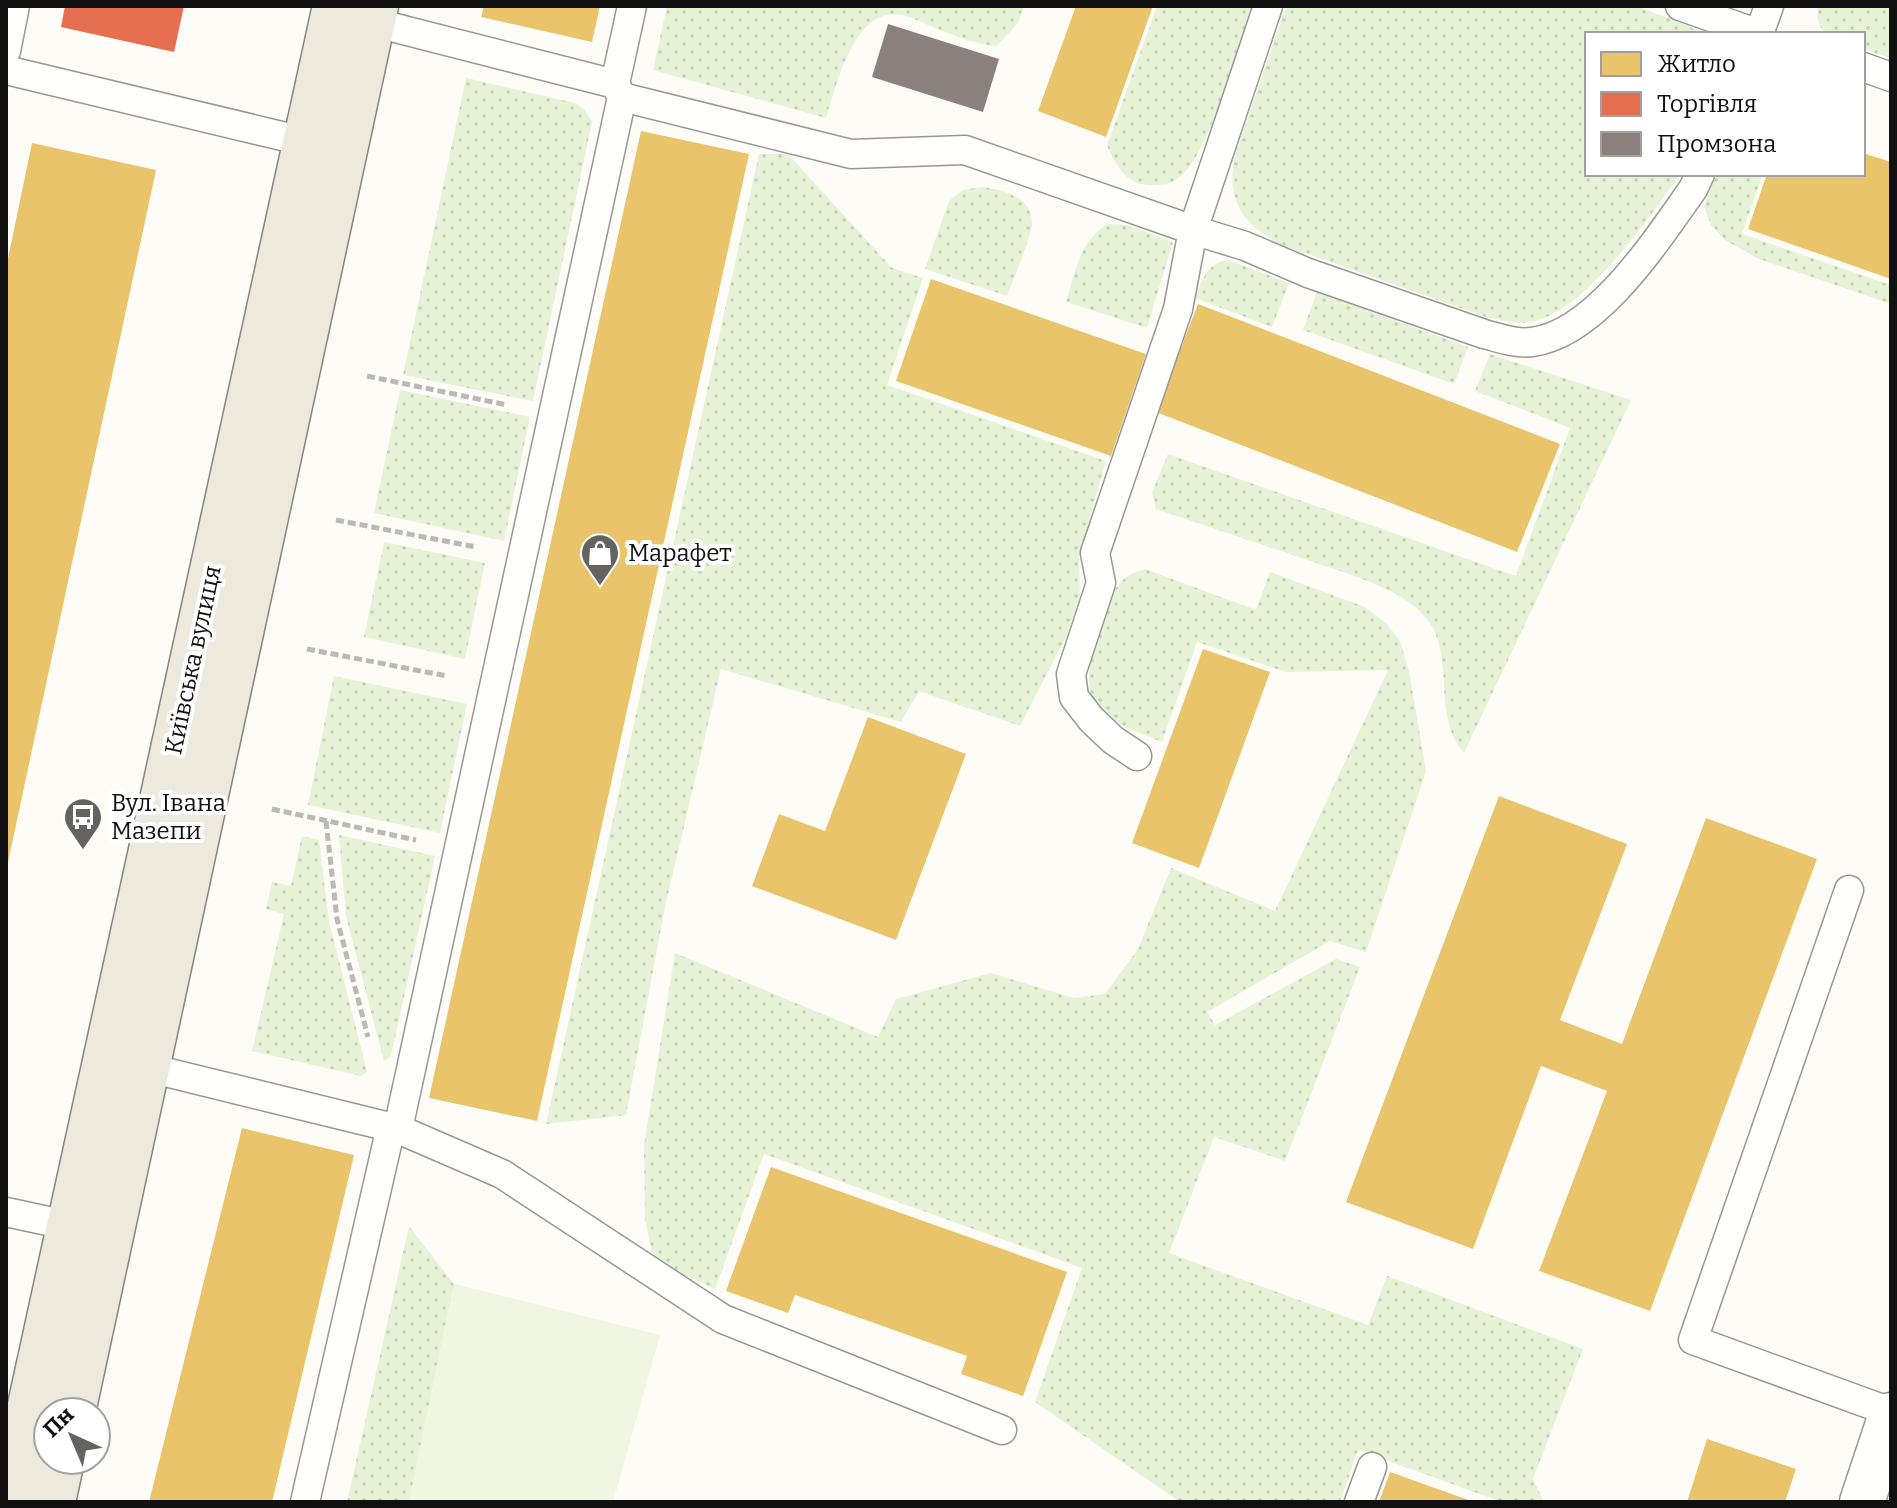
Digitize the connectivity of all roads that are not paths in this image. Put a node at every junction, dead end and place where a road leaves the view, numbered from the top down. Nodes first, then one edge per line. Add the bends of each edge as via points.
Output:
1 (15, 6) edge
2 (632, 6) edge
3 (1268, 6) edge
4 (1680, 6) edge
5 (361, 11) edge
6 (1753, 32) edge
7 (6, 51) edge
8 (1865, 68) edge
9 (6, 70) edge
10 (1891, 77) edge
11 (619, 91) junction
12 (307, 142) junction
13 (1699, 176) edge
14 (1193, 230) junction
15 (1137, 756) dead end
16 (1849, 890) dead end
17 (149, 1068) junction
18 (395, 1128) junction
19 (6, 1212) edge
20 (71, 1226) junction
21 (77, 1396) edge
22 (1891, 1413) edge
23 (1002, 1430) dead end
24 (1372, 1467) dead end
25 (59, 1476) edge
26 (9, 1502) edge
27 (53, 1502) edge
28 (305, 1502) edge
29 (1359, 1502) edge
30 (1862, 1502) edge

1 - 7 lane
2 - 11 lane
3 - 14 lane
4 - 6 lane
5 - 11 lane
5 - 12 main road, Київська вулиця
5 - 17 main road, Київська вулиця
8 - 10 lane
9 - 12 lane
11 - 14 lane via 851,154 965,150
11 - 18 lane via 495,686
12 - 20 main road, Київська вулиця
13 - 14 lane via 1626,279 1589,314 1534,342 1484,334
14 - 15 lane via 1178,309 1095,553 1101,583 1071,674 1074,697 1091,719
16 - 22 lane via 1693,1340
17 - 18 lane
17 - 21 main road, Київська вулиця
18 - 23 lane via 502,1174 723,1319
18 - 28 lane
19 - 20 lane
20 - 26 main road, Київська вулиця
22 - 30 street
24 - 29 lane
25 - 27 main road

